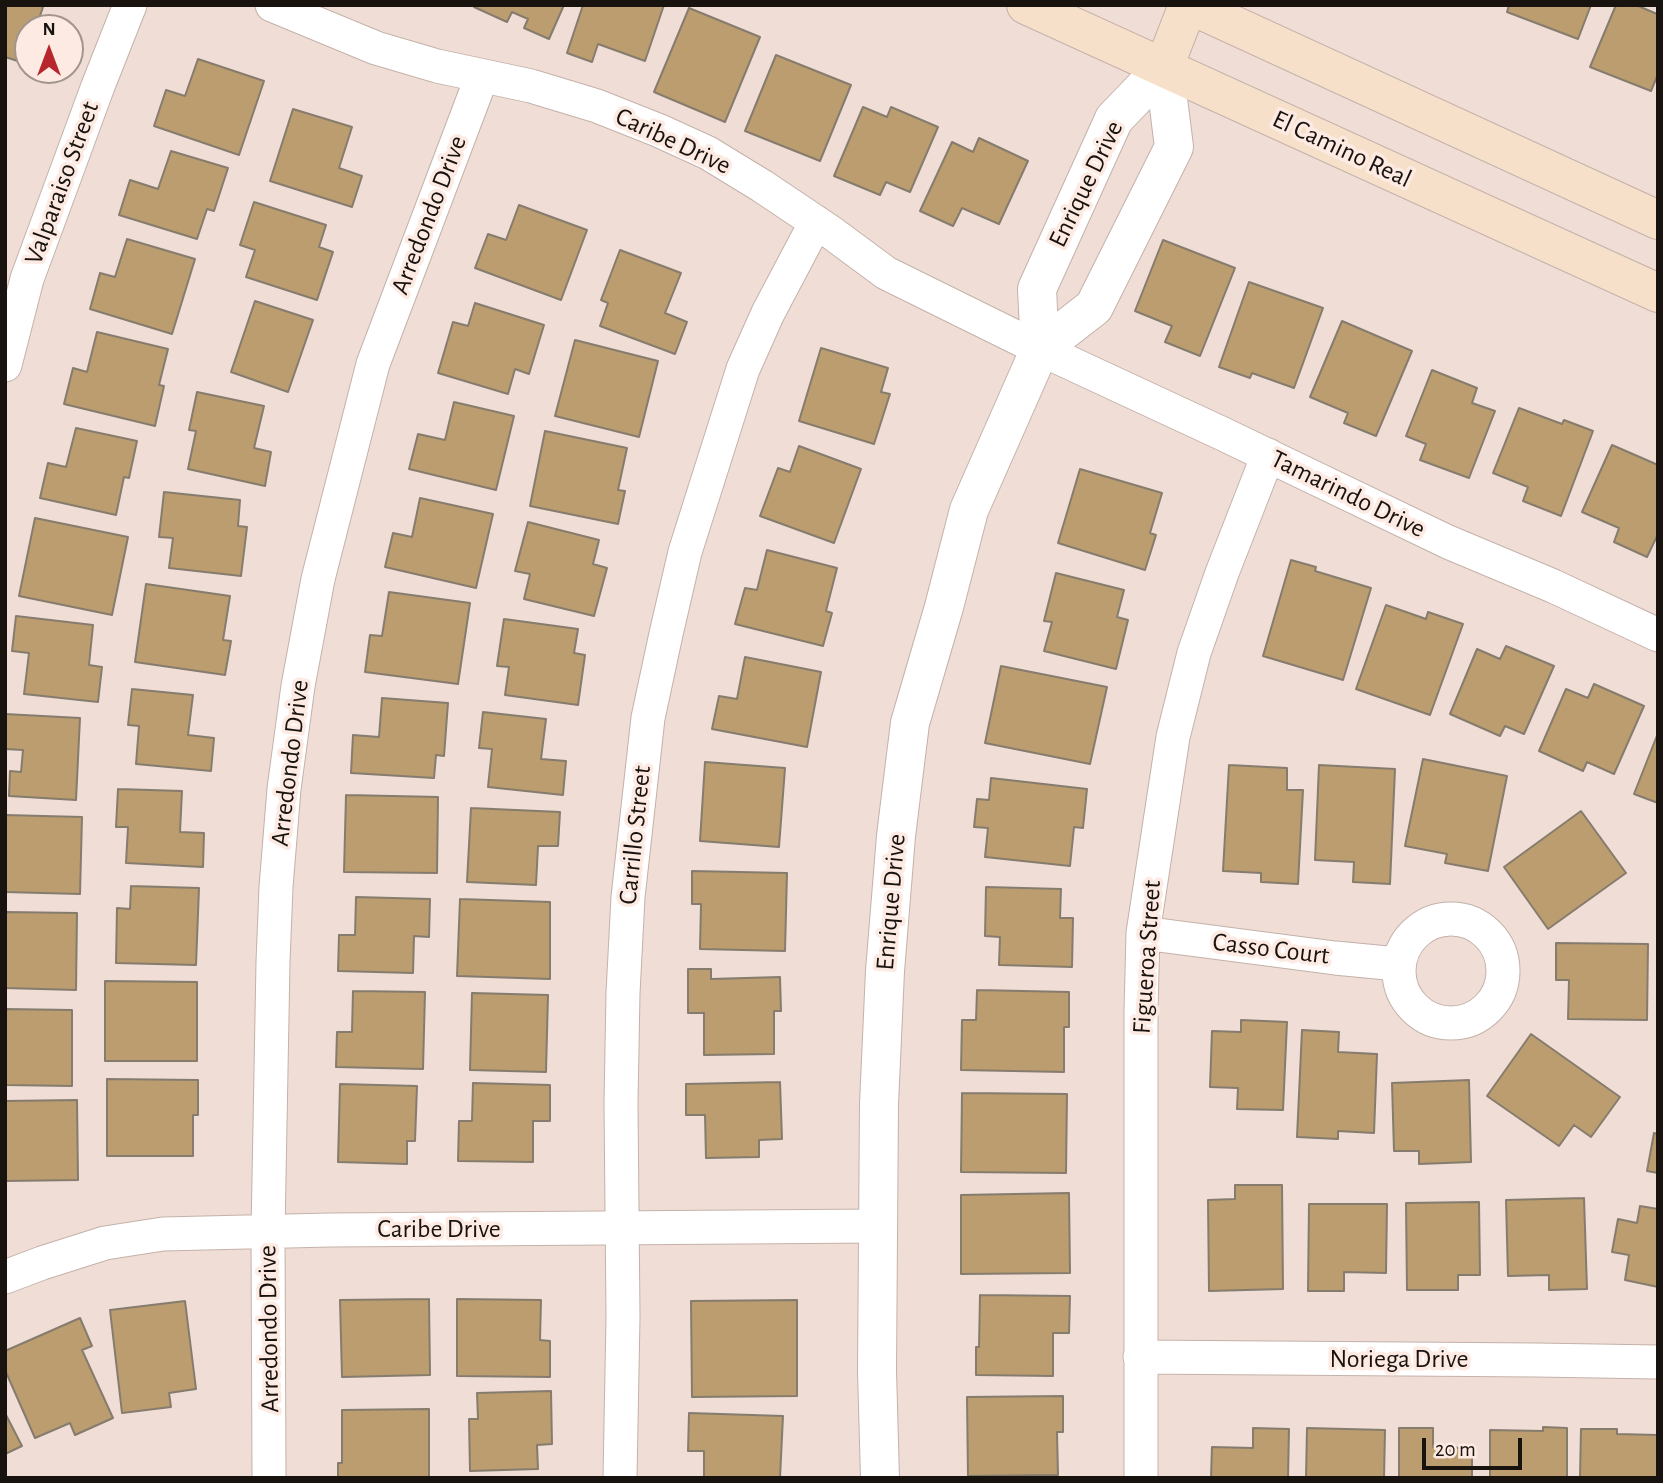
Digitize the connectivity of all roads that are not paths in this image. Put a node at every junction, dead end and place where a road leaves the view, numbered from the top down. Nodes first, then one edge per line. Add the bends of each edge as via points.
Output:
1 (130, 5) edge
2 (272, 5) edge
3 (1026, 5) edge
4 (1189, 5) edge
5 (1164, 67) junction
6 (482, 76) junction
7 (1658, 220) edge
8 (816, 222) junction
9 (16, 275) edge
10 (1658, 293) edge
11 (1040, 349) junction
12 (5, 365) edge
13 (1268, 455) junction
14 (1658, 635) edge
15 (1143, 933) junction
16 (1398, 964) dead end
17 (878, 1226) junction
18 (622, 1228) junction
19 (268, 1232) junction
20 (5, 1277) edge
21 (1140, 1357) junction
22 (1658, 1362) edge
23 (270, 1478) edge
24 (620, 1478) edge
25 (880, 1478) edge
26 (1141, 1478) edge

1 - 9 street, Valparaiso Street via 69,161
2 - 6 street, Caribe Drive via 376,48
3 - 5 main road, El Camino Real
4 - 5 main road
4 - 7 main road
5 - 10 main road, El Camino Real
5 - 11 street, Enrique Drive via 1114,119 1037,289
5 - 11 street, Enrique Drive via 1174,147 1094,307
6 - 8 street, Caribe Drive via 597,106 660,131 719,160
6 - 19 street, Arredondo Drive via 373,364 318,579 298,686 276,887
8 - 11 street, Caribe Drive via 886,273
8 - 18 street, Carrillo Street via 743,369 685,552 648,718 623,979
9 - 12 street, Valparaiso Street
11 - 13 street, Tamarindo Drive
11 - 17 street, Enrique Drive via 969,510 909,723 885,971
13 - 14 street, Tamarindo Drive via 1448,542
13 - 15 street, Figueroa Street via 1194,653 1173,737
15 - 16 street, Casso Court
15 - 21 street, Figueroa Street
17 - 18 street, Caribe Drive
17 - 25 street, Enrique Drive
18 - 19 street, Caribe Drive
18 - 24 street, Carrillo Street
19 - 20 street, Caribe Drive via 163,1234 105,1243
19 - 23 street, Arredondo Drive
21 - 22 street, Noriega Drive
21 - 26 street, Figueroa Street

